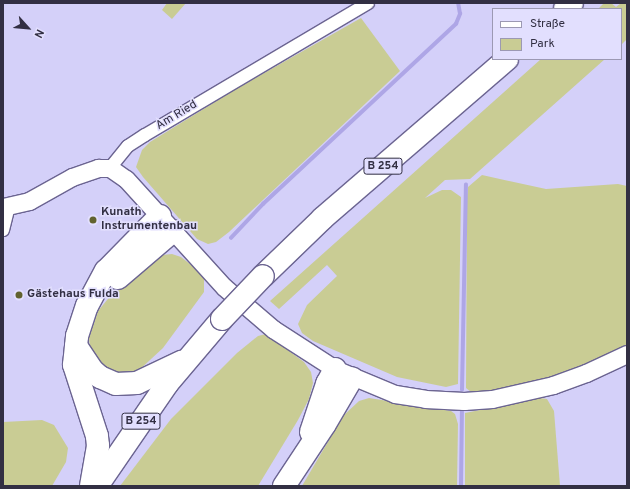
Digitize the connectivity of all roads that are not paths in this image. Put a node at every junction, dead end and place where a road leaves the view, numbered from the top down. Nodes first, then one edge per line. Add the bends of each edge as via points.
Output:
1 (368, 3) edge
2 (506, 60) edge
3 (110, 168) junction
4 (6, 207) edge
5 (166, 224) junction
6 (3, 230) edge
7 (76, 346) junction
8 (627, 354) edge
9 (188, 358) junction
10 (343, 374) junction
11 (91, 486) edge
12 (98, 486) edge
13 (284, 486) edge

1 - 3 street, Am Ried via 145,135 128,146
2 - 9 highway, B 254, bridge via 323,218 263,276
3 - 4 street via 98,168 72,177 29,202
3 - 5 street via 126,179
4 - 6 street
5 - 7 highway via 106,271 81,321
5 - 10 street via 224,287 257,316 297,346
7 - 9 highway via 92,370 100,377 116,384 137,383
7 - 11 highway via 74,365 98,436 98,452
8 - 10 street via 553,385 492,399 464,401 395,394
9 - 12 highway, B 254 via 148,410
10 - 13 highway via 326,424 307,448

